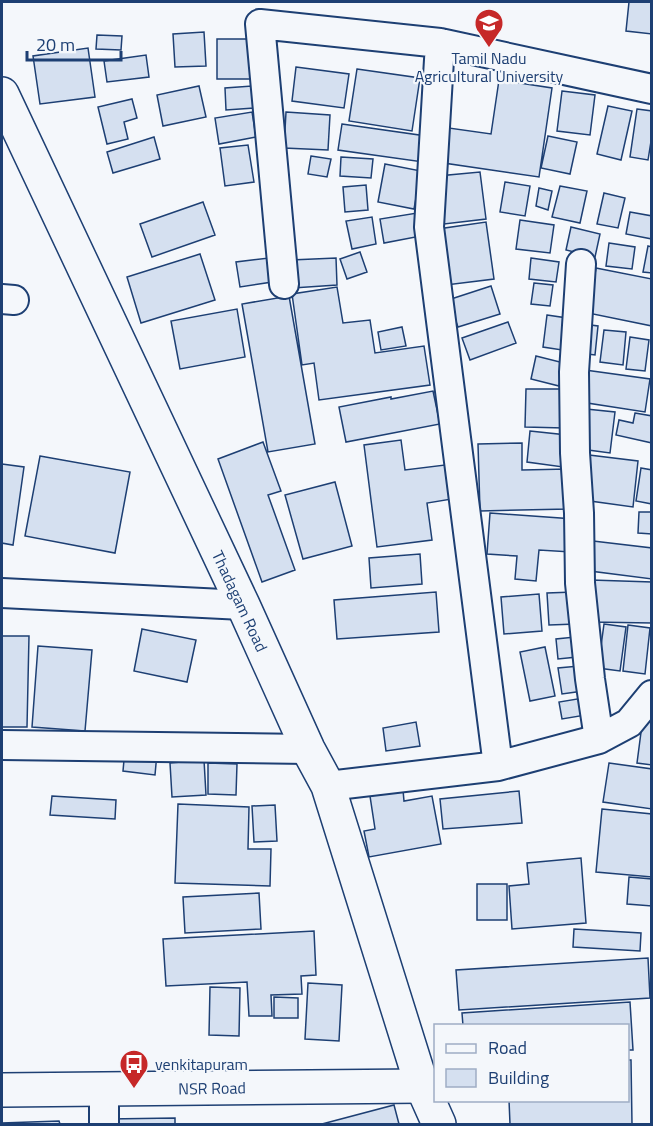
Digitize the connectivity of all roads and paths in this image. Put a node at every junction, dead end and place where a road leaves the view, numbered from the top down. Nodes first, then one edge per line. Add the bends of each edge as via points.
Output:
1 (440, 42) junction
2 (651, 89) edge
3 (2, 94) edge
4 (581, 264) dead end
5 (284, 284) dead end
6 (2, 593) edge
7 (243, 605) junction
8 (651, 695) edge
9 (599, 739) junction
10 (2, 745) edge
11 (308, 749) junction
12 (498, 766) junction
13 (328, 786) junction
14 (422, 1086) junction
15 (104, 1089) junction
16 (2, 1090) edge
17 (104, 1125) edge
18 (439, 1125) edge

1 - 2 street
1 - 5 street via 260,24
1 - 12 street via 429,227
3 - 7 main road, Thadagam Road
4 - 9 street via 574,372 575,453 580,583
6 - 7 street
7 - 11 main road, Thadagam Road
8 - 9 street via 629,723
9 - 12 street
10 - 11 street
11 - 13 main road, Thadagam Road
12 - 13 street
13 - 14 main road, Thadagam Road
14 - 15 main road, NSR Road
14 - 18 main road, Thadagam Road
15 - 16 main road, NSR Road
15 - 17 street

